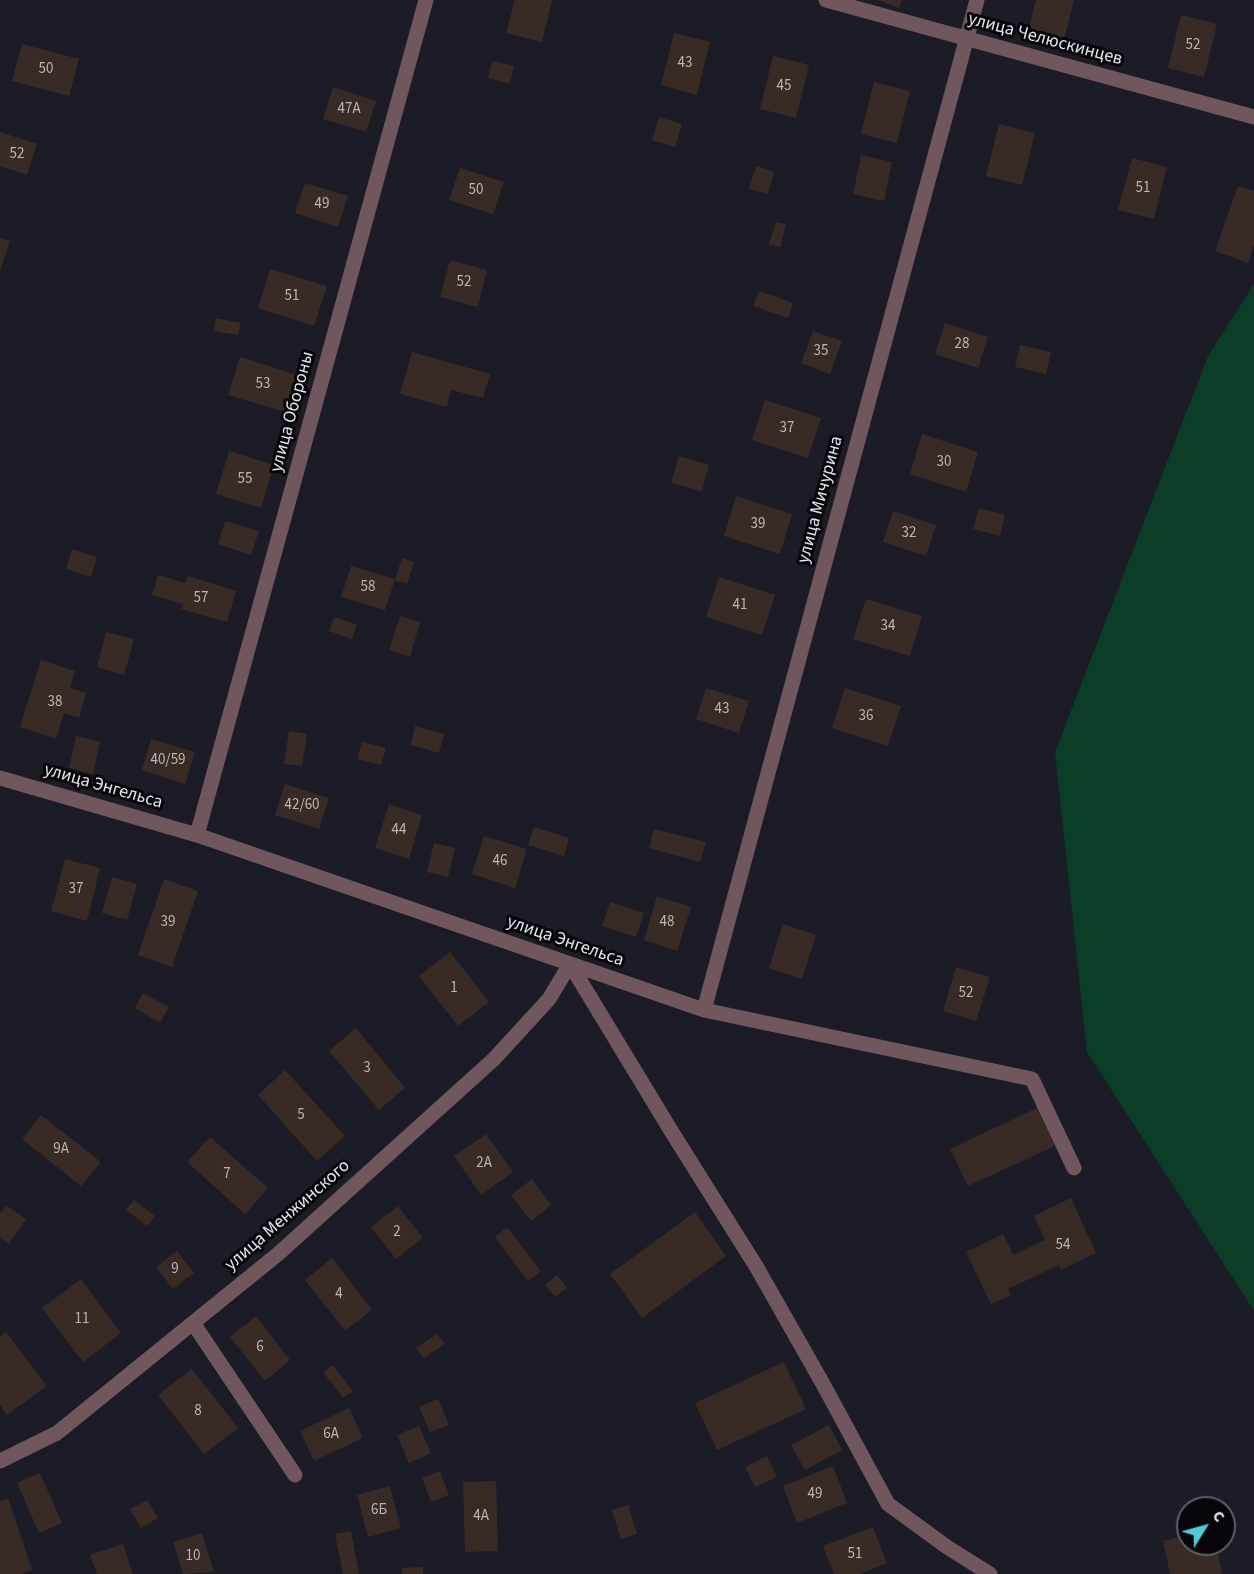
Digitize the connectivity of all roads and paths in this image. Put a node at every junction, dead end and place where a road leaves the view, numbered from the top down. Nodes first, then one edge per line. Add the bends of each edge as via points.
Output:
1 (426, 0) edge
2 (826, 0) edge
3 (977, 0) edge
4 (966, 39) junction
5 (1254, 117) edge
6 (0, 778) edge
7 (196, 835) junction
8 (570, 964) junction
9 (704, 1010) junction
10 (1074, 1168) dead end
11 (193, 1323) junction
12 (0, 1461) edge
13 (295, 1475) dead end
14 (990, 1574) edge

1 - 7 street, улица Обороны
2 - 4 street, улица Челюскинцев
3 - 4 street, улица Мичурина
4 - 5 street, улица Челюскинцев
4 - 9 street, улица Мичурина
6 - 7 street, улица Энгельса
7 - 8 street, улица Энгельса
8 - 9 street, улица Энгельса
8 - 11 street, улица Менжинского via 549,999 494,1059 278,1254
8 - 14 street via 756,1266 888,1504
9 - 10 street, улица Энгельса via 1032,1079
11 - 12 street, улица Менжинского via 57,1433
11 - 13 street

